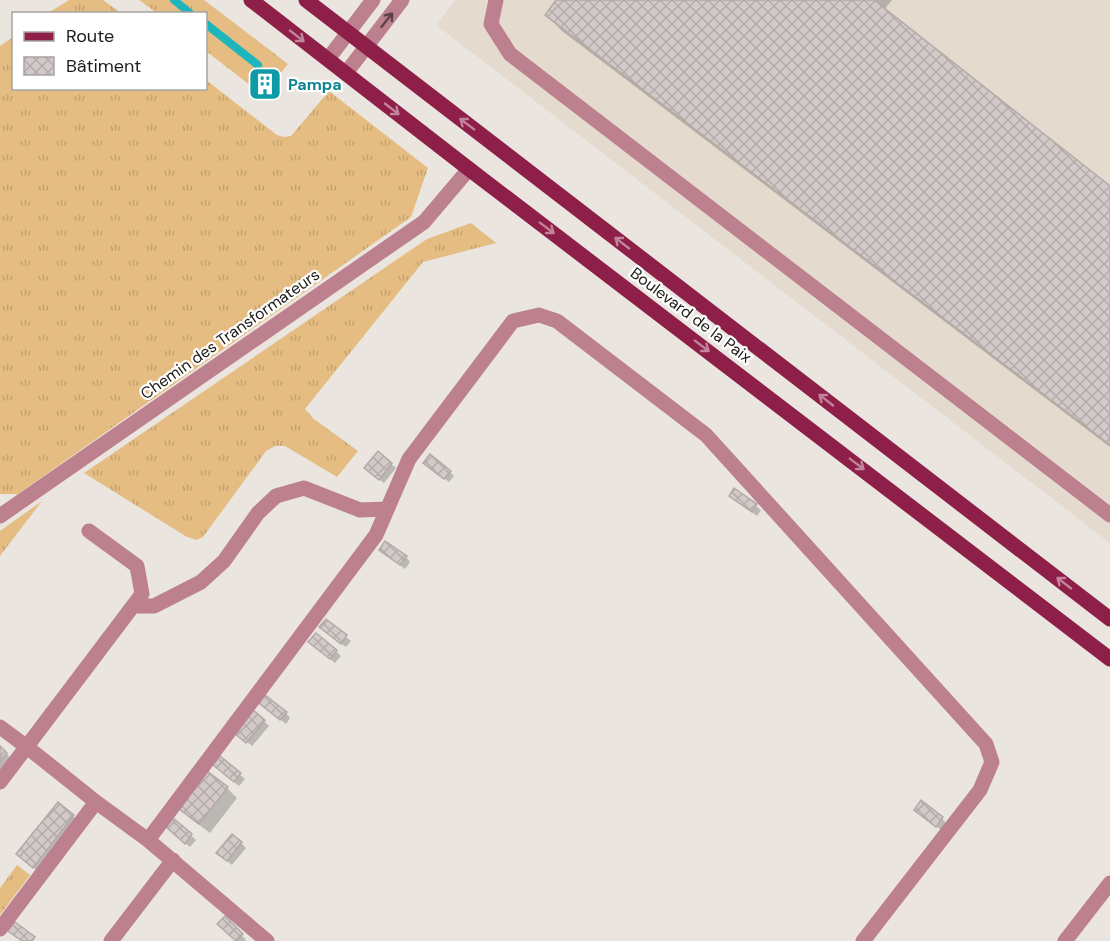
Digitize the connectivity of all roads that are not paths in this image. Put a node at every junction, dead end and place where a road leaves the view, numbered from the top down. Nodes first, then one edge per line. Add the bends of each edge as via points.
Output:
1 (251, 0) edge
2 (306, 0) edge
3 (373, 0) edge
4 (402, 0) edge
5 (496, 0) edge
6 (348, 33) junction
7 (366, 46) junction
8 (328, 59) junction
9 (346, 73) junction
10 (469, 169) junction
11 (387, 509) junction
12 (1110, 514) edge
13 (0, 516) edge
14 (89, 531) dead end
15 (133, 606) junction
16 (1110, 619) edge
17 (1110, 658) edge
18 (0, 727) edge
19 (27, 747) junction
20 (0, 782) edge
21 (96, 802) junction
22 (148, 840) junction
23 (173, 860) junction
24 (1110, 883) edge
25 (0, 929) edge
26 (111, 941) edge
27 (267, 941) edge
28 (863, 941) edge
29 (1065, 941) edge

1 -> 8 main road, Boulevard de la Paix
2 - 6 main road, Boulevard de la Paix
3 - 6 street
7 -> 4 street
5 - 12 street via 491,24 510,54
6 - 7 main road, Boulevard de la Paix
6 - 8 street
7 - 9 street
16 -> 7 main road, Boulevard de la Paix
8 - 9 main road, Boulevard de la Paix
9 -> 10 main road, Boulevard de la Paix
10 - 13 street, Chemin des Transformateurs via 424,222
10 -> 17 main road, Boulevard de la Paix
11 - 15 street via 360,510 304,488 276,496 258,513 224,561 201,582 154,606
11 - 22 street via 376,535
11 - 28 street via 409,459 513,321 538,315 557,321 706,435 986,744 992,762 980,790
14 - 15 street via 136,566 142,594
15 - 19 street
18 - 19 street
19 - 20 street
19 - 21 street
21 - 22 street
21 - 25 street
22 - 23 street
23 - 26 street
23 - 27 street
24 - 29 street

